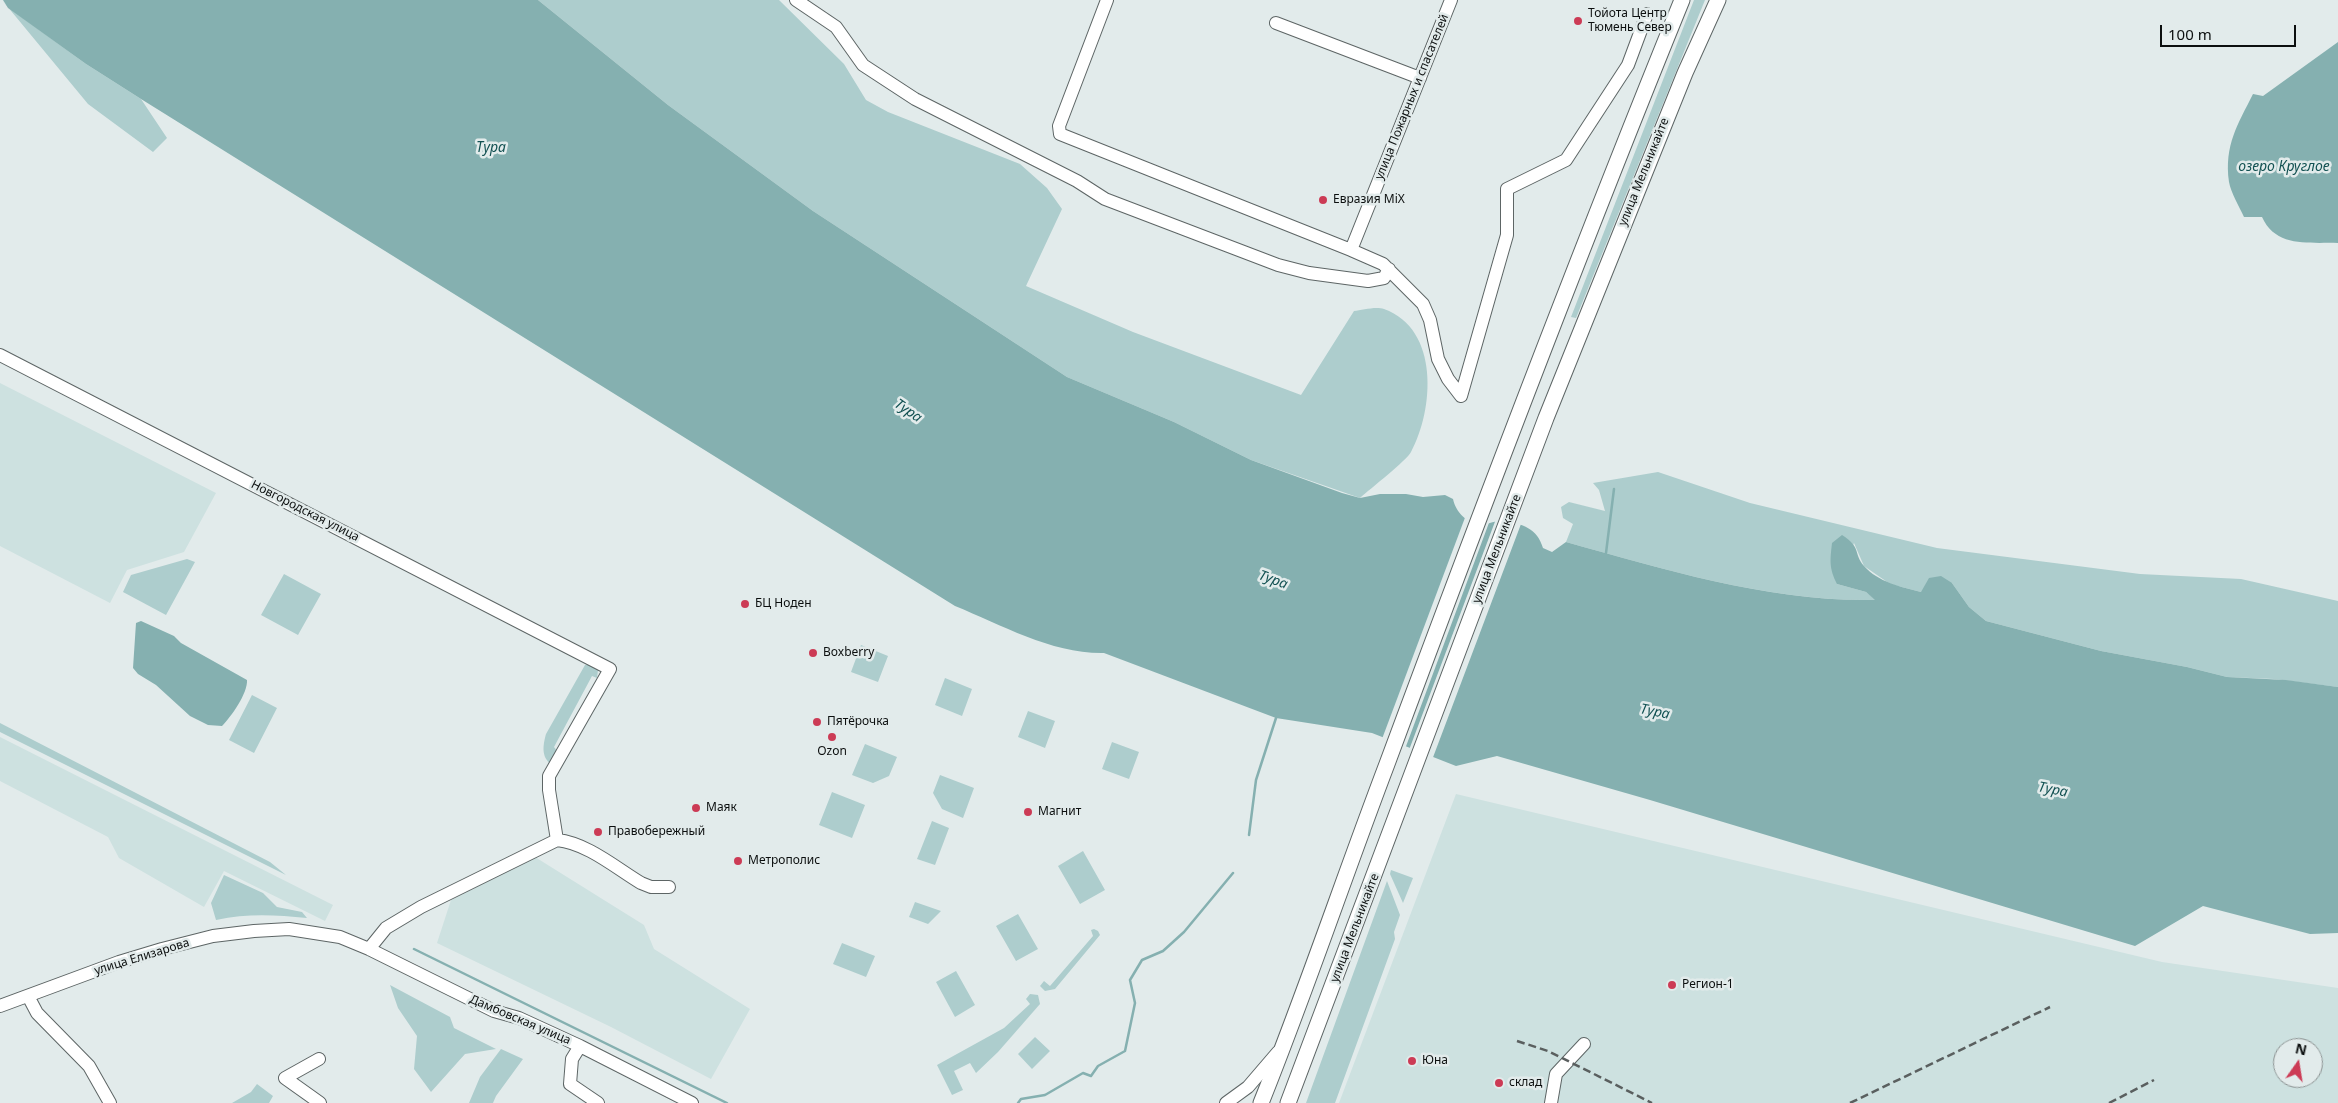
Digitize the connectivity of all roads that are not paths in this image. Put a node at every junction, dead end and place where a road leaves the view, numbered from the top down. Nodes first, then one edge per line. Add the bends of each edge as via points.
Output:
1 (796, 0) edge
2 (1107, 0) edge
3 (1451, 0) edge
4 (1682, 0) edge
5 (1718, 0) edge
6 (1647, 14) dead end
7 (1276, 23) dead end
8 (1420, 78) junction
9 (1351, 250) junction
10 (1389, 269) junction
11 (0, 355) edge
12 (557, 840) junction
13 (669, 887) dead end
14 (288, 929) joint
15 (369, 949) junction
16 (28, 996) junction
17 (0, 1006) edge
18 (1285, 1044) junction
19 (1584, 1044) dead end
20 (580, 1046) junction
21 (320, 1059) dead end
22 (110, 1103) edge
23 (320, 1103) edge
24 (598, 1103) edge
25 (692, 1103) edge
26 (1226, 1103) edge
27 (1261, 1103) edge
28 (1288, 1103) edge
29 (1551, 1103) edge

1 - 10 street via 836,27 864,66 915,99 1124,208 1263,260 1309,273 1368,281 1384,278
2 - 9 street via 1059,126 1060,134
3 - 8 street, улица Пожарных и спасателей
4 - 18 main road, улица Мельникайте via 1520,409
5 - 28 main road, улица Мельникайте via 1685,72 1546,418
6 - 10 street via 1628,66 1566,160 1507,189 1507,235 1461,396 1438,359 1430,320 1423,304
7 - 8 street
8 - 9 street, улица Пожарных и спасателей
9 - 10 street
11 - 12 street, Новгородская улица via 610,669 549,776
12 - 13 street via 570,841 641,883
12 - 15 street via 386,928
14 - 15 street, Дамбовская улица via 340,937
14 - 16 street, улица Елизарова via 213,936 162,949
15 - 20 street, Дамбовская улица via 494,1011 519,1018
16 - 17 street, улица Елизарова
16 - 22 street via 37,1013 89,1066
18 - 26 street via 1248,1088
18 - 27 main road, улица Мельникайте
19 - 29 street via 1556,1074
20 - 24 street via 572,1059 570,1084
20 - 25 street, Дамбовская улица
21 - 23 street via 285,1078

